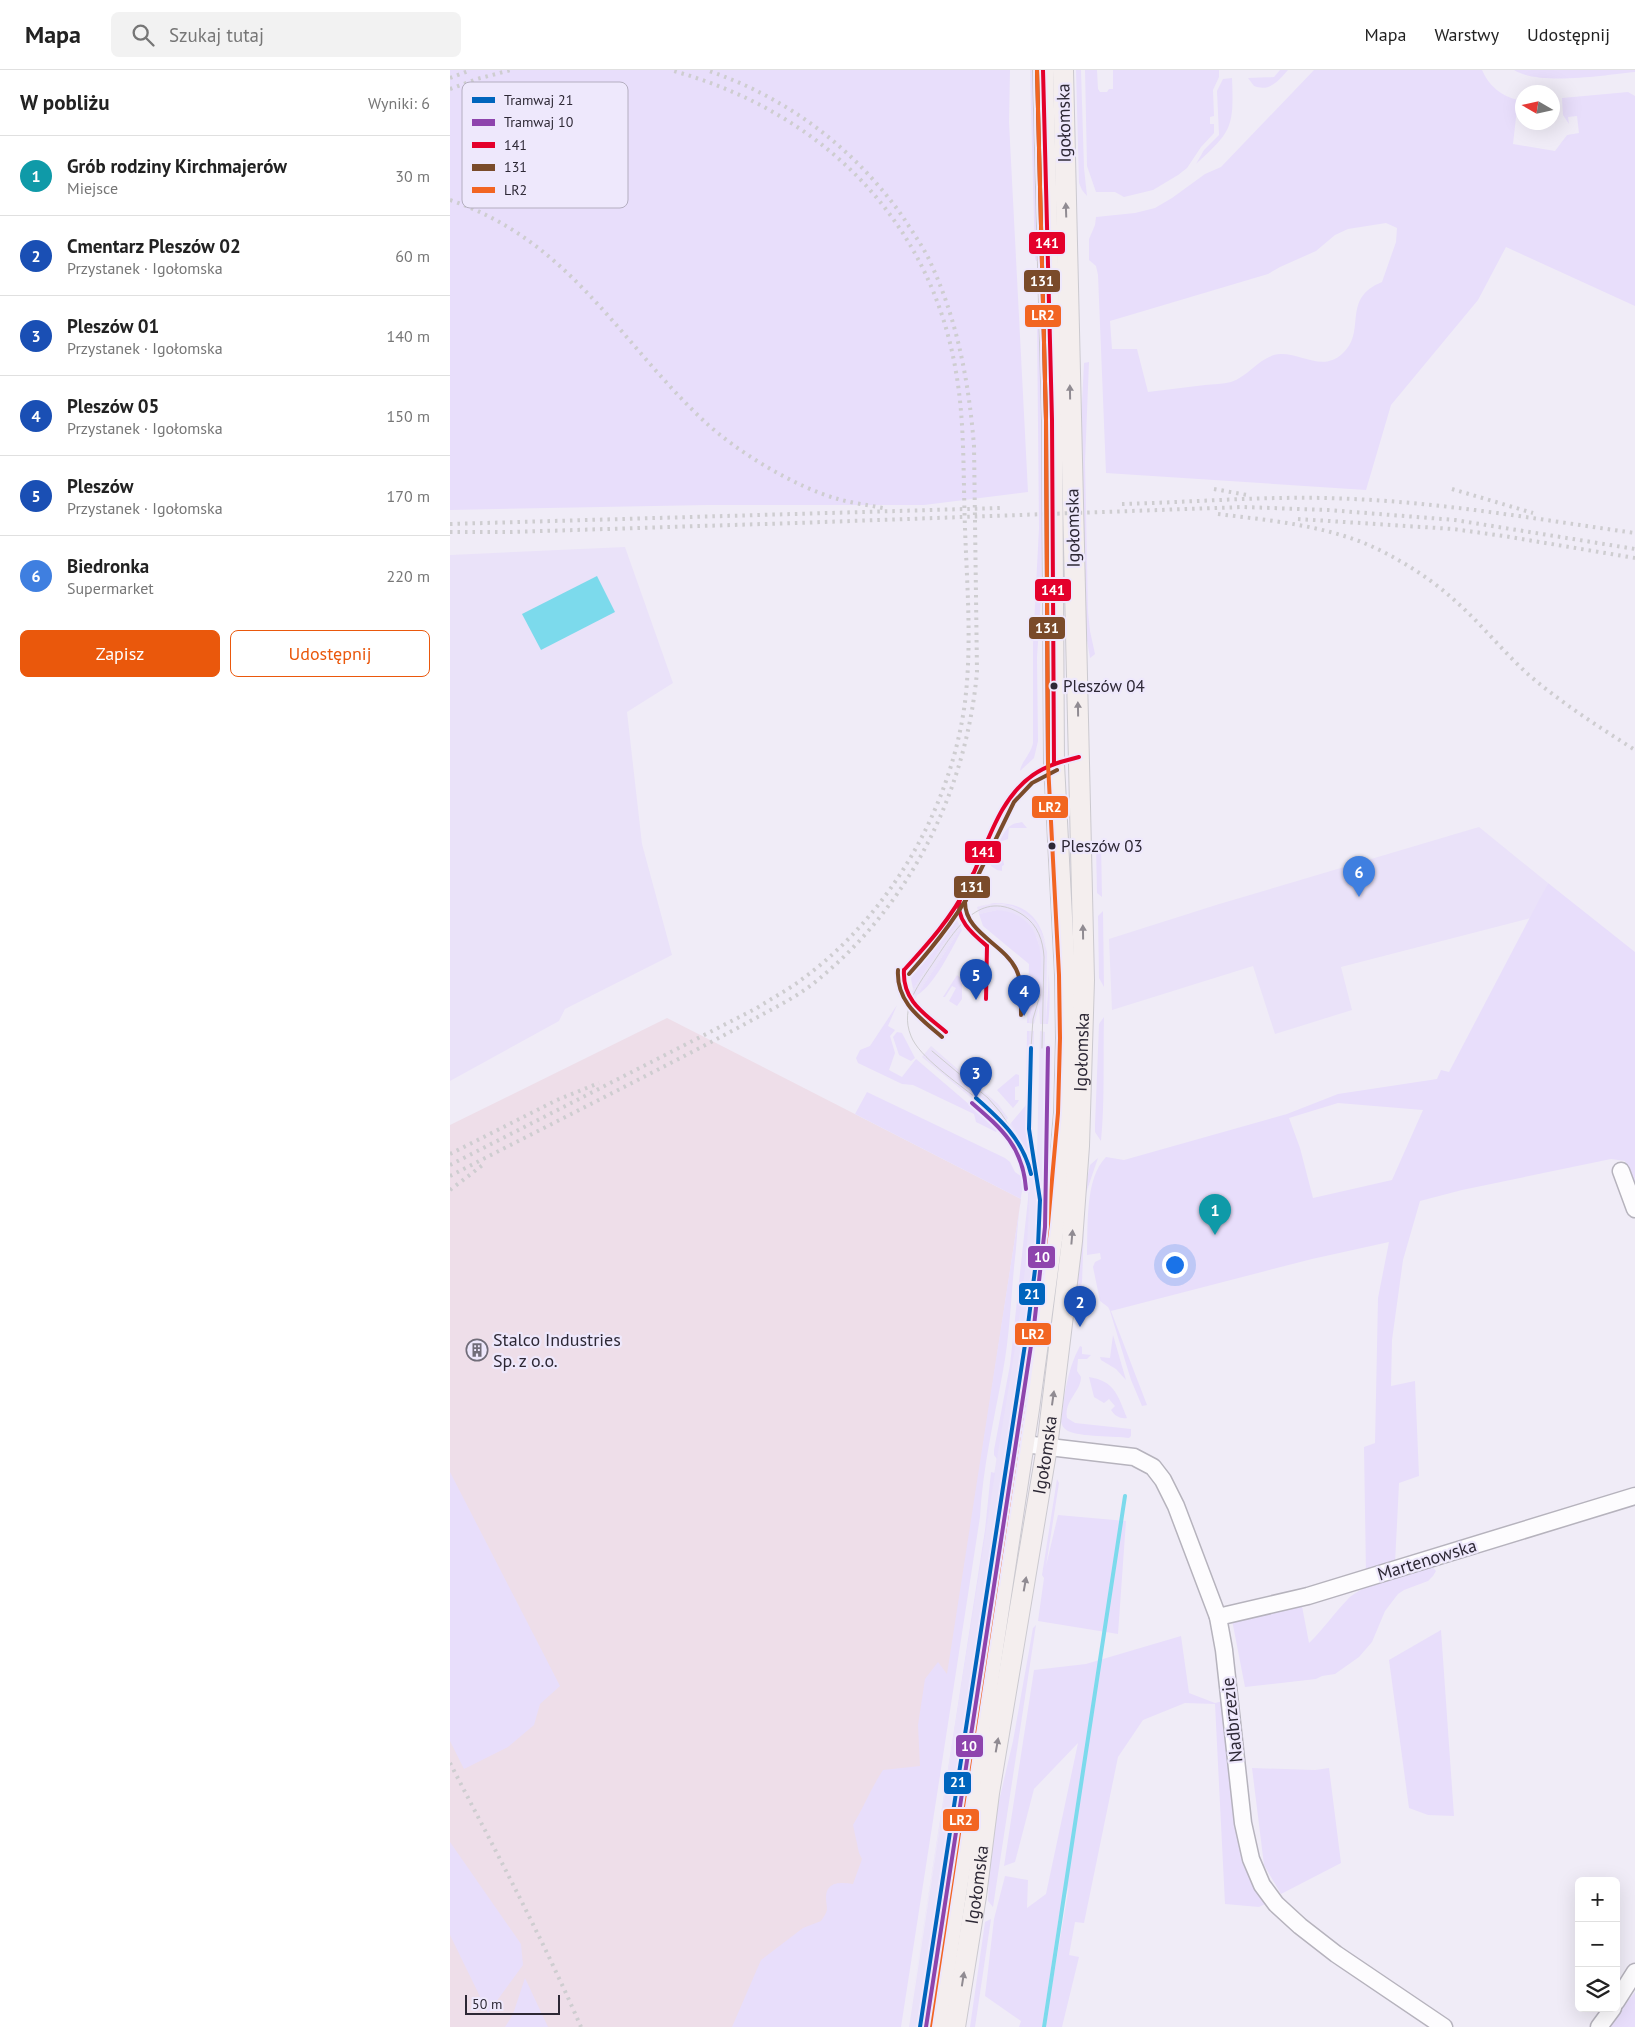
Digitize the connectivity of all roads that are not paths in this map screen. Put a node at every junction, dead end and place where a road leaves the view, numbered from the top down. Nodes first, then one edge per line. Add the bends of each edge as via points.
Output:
1 (1043, 70) edge
2 (1063, 70) edge
3 (1058, 275) junction
4 (1059, 310) junction
5 (1621, 1171) dead end
6 (1635, 1209) edge
7 (1024, 1444) junction
8 (1047, 1447) junction
9 (1635, 1496) edge
10 (1218, 1618) junction
11 (1635, 1972) edge
12 (1620, 1996) edge
13 (1610, 2012) edge
14 (936, 2027) edge
15 (955, 2027) edge
16 (1444, 2027) edge
17 (1599, 2027) edge

1 - 3 main road, Igołomska
3 -> 2 main road, Igołomska
3 - 4 main road, Igołomska
4 - 7 main road, Igołomska via 1052,420 1053,728 1066,1060 1056,1207
8 -> 4 main road, Igołomska via 1072,1240 1083,1054 1083,923
5 - 6 street
7 - 8 street, Nadbrzezie
7 - 14 main road, Igołomska
8 - 10 street, Nadbrzezie via 1134,1457 1158,1472 1170,1491
15 -> 8 main road, Igołomska via 989,1793
9 - 10 street, Martenowska via 1308,1596
10 - 16 street, Nadbrzezie via 1243,1823 1251,1859 1262,1884 1276,1904 1300,1926
11 - 12 street
13 - 17 street

